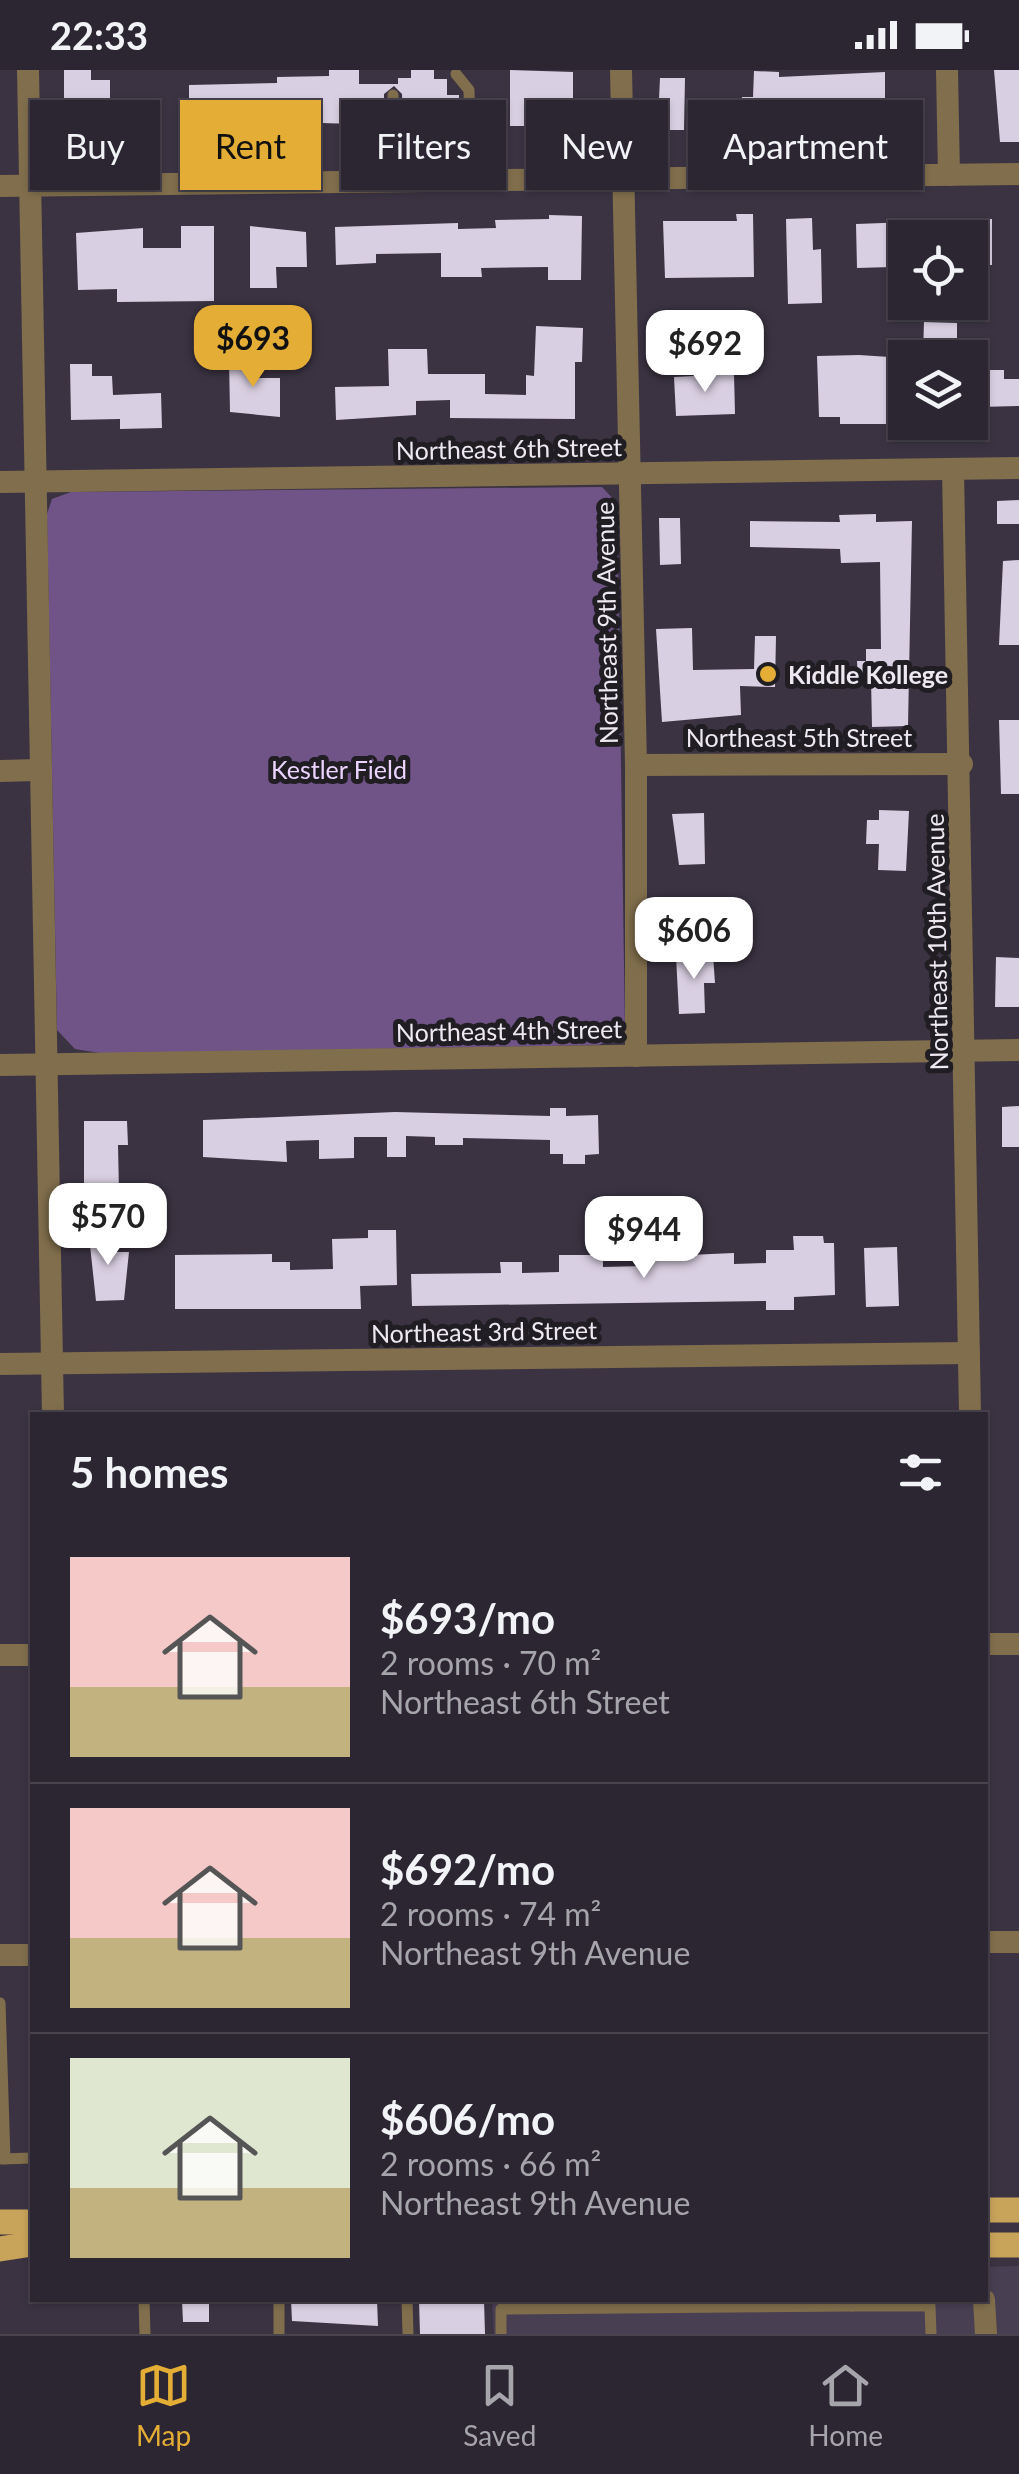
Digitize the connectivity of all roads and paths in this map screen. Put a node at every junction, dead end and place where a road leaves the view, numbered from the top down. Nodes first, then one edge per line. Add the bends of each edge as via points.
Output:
1 (28, 70) edge
2 (621, 70) edge
3 (947, 70) edge
4 (456, 74) dead end
5 (393, 95) dead end
6 (393, 100) edge
7 (470, 100) edge
8 (622, 100) edge
9 (1019, 174) edge
10 (949, 175) junction
11 (668, 178) edge
12 (341, 182) edge
13 (160, 184) edge
14 (0, 186) edge
15 (30, 186) joint
16 (30, 190) edge
17 (624, 190) edge
18 (1019, 468) edge
19 (953, 469) junction
20 (631, 474) junction
21 (35, 481) junction
22 (0, 482) edge
23 (962, 764) junction
24 (636, 765) junction
25 (0, 770) edge
26 (38, 770) junction
27 (964, 1050) junction
28 (1019, 1050) edge
29 (636, 1056) junction
30 (47, 1064) junction
31 (0, 1065) edge
32 (969, 1353) junction
33 (0, 1364) edge
34 (52, 1364) junction
35 (53, 1412) edge
36 (970, 1412) edge
37 (988, 1644) edge
38 (1019, 1644) edge
39 (0, 1655) edge
40 (30, 1655) edge
41 (988, 1942) edge
42 (1019, 1942) edge
43 (0, 1955) edge
44 (30, 1955) edge
45 (0, 2003) edge
46 (30, 2158) edge
47 (3, 2159) edge
48 (988, 2210) edge
49 (1019, 2210) edge
50 (0, 2222) edge
51 (30, 2222) edge
52 (30, 2245) edge
53 (988, 2245) edge
54 (1019, 2245) edge
55 (0, 2253) edge
56 (30, 2256) edge
57 (144, 2302) edge
58 (278, 2302) edge
59 (407, 2302) edge
60 (984, 2302) edge
61 (852, 2303) edge
62 (660, 2304) edge
63 (145, 2334) edge
64 (279, 2334) edge
65 (408, 2334) edge
66 (501, 2334) edge
67 (931, 2334) edge
68 (986, 2334) edge

1 - 15 street
2 - 8 street, Northeast 9th Avenue
3 - 10 street
4 - 7 lane
5 - 6 lane
9 - 10 street
10 - 11 street
12 - 13 street
14 - 15 street
16 - 21 street
17 - 20 street, Northeast 9th Avenue
18 - 19 street, Northeast 6th Street
19 - 20 street, Northeast 6th Street
19 - 23 street, Northeast 10th Avenue
20 - 21 street, Northeast 6th Street
20 - 24 street, Northeast 9th Avenue
21 - 22 street, Northeast 6th Street
21 - 26 street
23 - 24 street, Northeast 5th Street
23 - 27 street, Northeast 10th Avenue
24 - 29 street, Northeast 9th Avenue
25 - 26 street
26 - 30 street
27 - 28 street, Northeast 4th Street
27 - 29 street, Northeast 4th Street
27 - 32 street, Northeast 10th Avenue
29 - 30 street, Northeast 4th Street
30 - 31 street, Northeast 4th Street
30 - 34 street
32 - 34 street, Northeast 3rd Street
32 - 36 street, Northeast 10th Avenue
33 - 34 street, Northeast 3rd Street
34 - 35 street
37 - 38 street
39 - 40 street
41 - 42 street
43 - 44 street
45 - 47 lane
46 - 47 lane
48 - 49 main road
50 - 51 main road
52 - 55 main road
53 - 54 main road
55 - 56 main road
57 - 63 lane
58 - 64 lane
59 - 65 lane
60 - 68 street
61 - 62 lane
61 - 67 lane via 930,2306
62 - 66 lane via 500,2310

